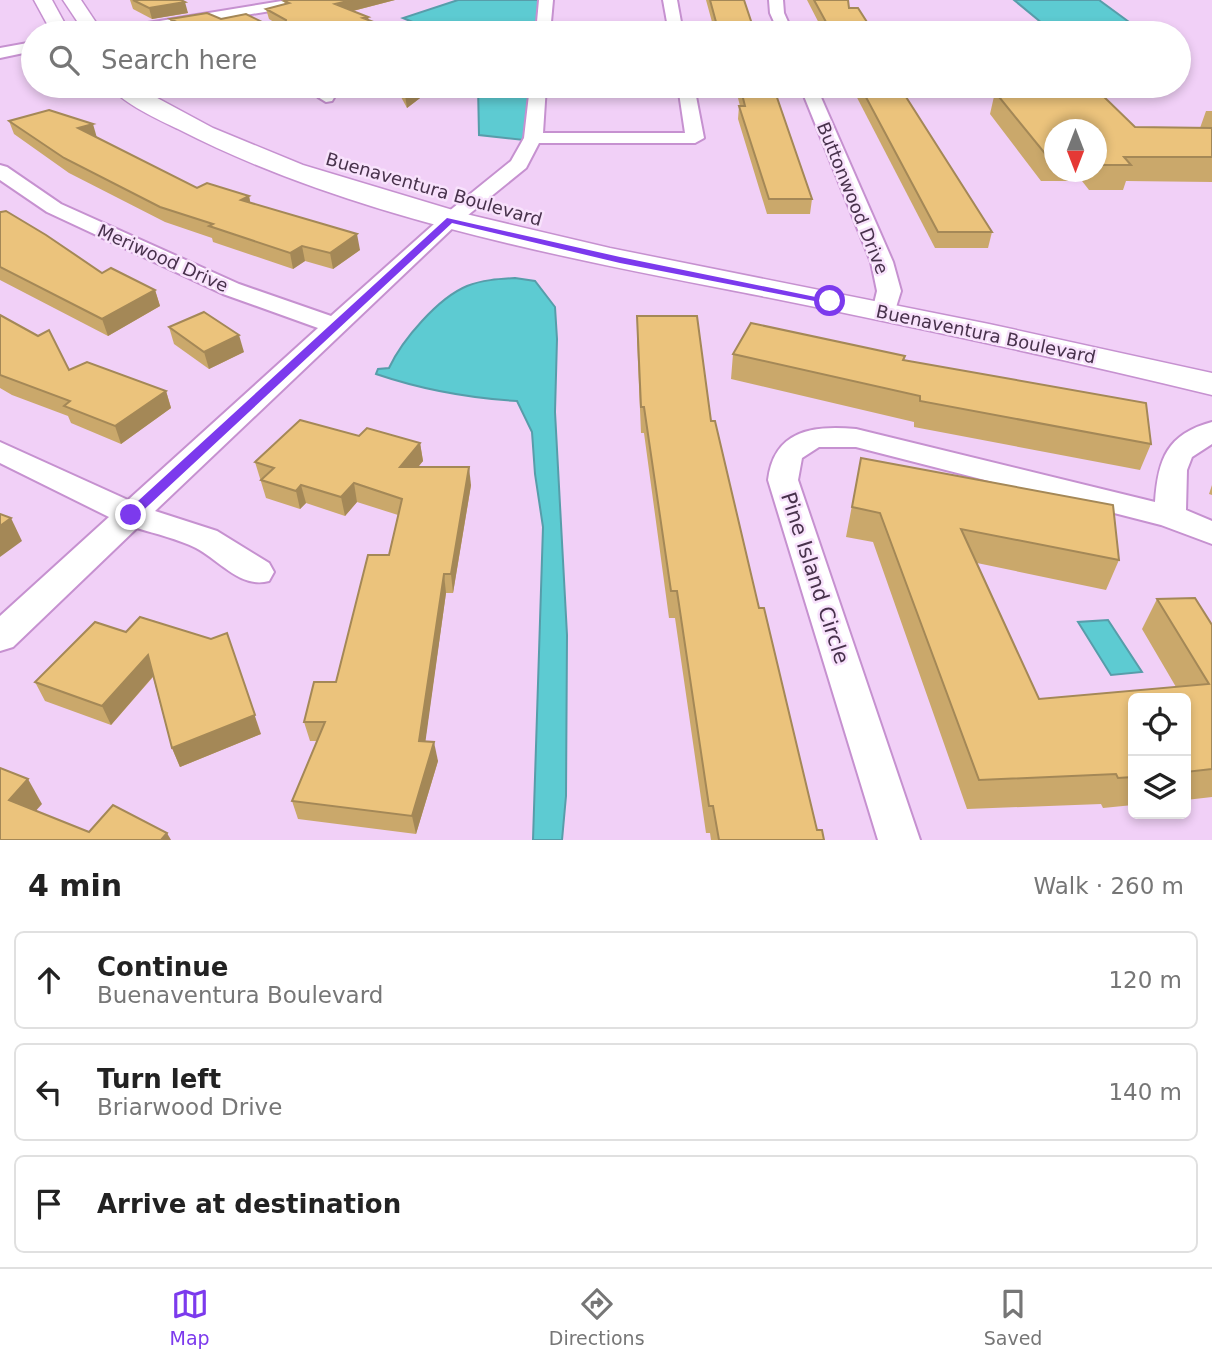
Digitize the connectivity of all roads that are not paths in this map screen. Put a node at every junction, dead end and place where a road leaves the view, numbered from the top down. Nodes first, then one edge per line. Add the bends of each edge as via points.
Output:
1 (43, 0) edge
2 (72, 0) edge
3 (223, 0) edge
4 (313, 0) edge
5 (546, 0) edge
6 (670, 0) edge
7 (776, 0) edge
8 (239, 12) junction
9 (54, 21) edge
10 (86, 21) edge
11 (184, 21) edge
12 (256, 21) edge
13 (544, 21) edge
14 (674, 21) edge
15 (781, 21) edge
16 (21, 49) edge
17 (0, 53) edge
18 (138, 98) edge
19 (184, 98) edge
20 (537, 98) edge
21 (688, 98) edge
22 (813, 98) edge
23 (533, 138) junction
24 (0, 171) edge
25 (460, 211) junction
26 (887, 302) junction
27 (335, 326) junction
28 (1212, 358) edge
29 (1212, 384) edge
30 (1212, 431) edge
31 (0, 450) edge
32 (131, 515) junction
33 (1170, 516) junction
34 (1212, 533) edge
35 (257, 572) dead end
36 (0, 637) edge
37 (899, 840) edge

1 - 9 main road
2 - 10 main road
3 - 8 street
4 - 8 street
5 - 13 street
6 - 14 street
7 - 15 street
8 - 11 street
8 - 12 street
16 - 17 street
18 - 25 main road, Buenaventura Boulevard via 240,149 309,176
19 - 25 main road, Buenaventura Boulevard via 265,137
20 - 23 street
21 - 23 street via 695,138
22 - 26 street, Buttonwood Drive via 882,262
23 - 25 street via 519,164
24 - 27 street, Meriwood Drive via 54,208 231,289
25 - 26 main road, Buenaventura Boulevard via 620,260
25 - 27 street
26 - 28 main road, Buenaventura Boulevard
26 - 29 main road, Buenaventura Boulevard
27 - 32 street
30 - 33 street via 1179,453 1172,470
31 - 32 street
32 - 35 street via 206,539
32 - 36 street
33 - 34 street, Pine Island Circle
33 - 37 street, Pine Island Circle via 856,438 818,437 790,451 783,465 783,480

